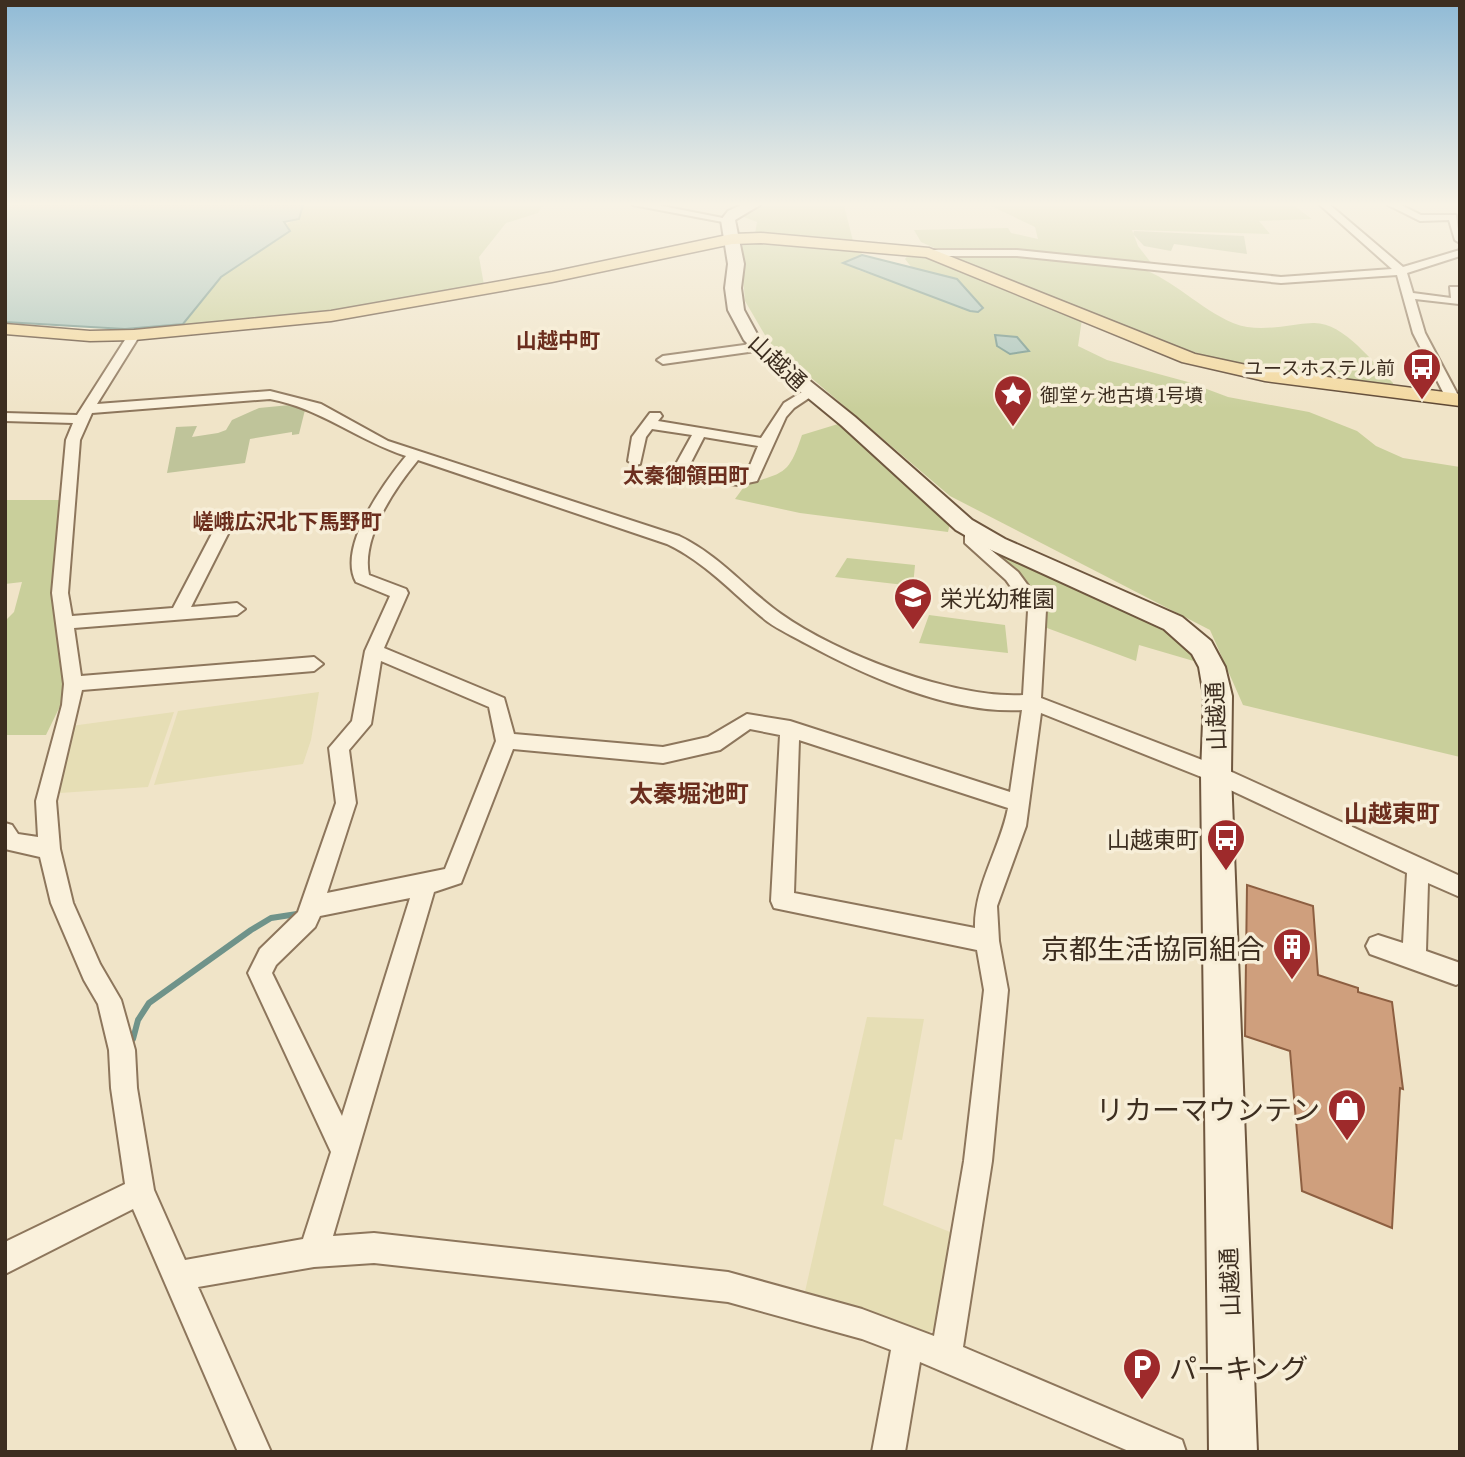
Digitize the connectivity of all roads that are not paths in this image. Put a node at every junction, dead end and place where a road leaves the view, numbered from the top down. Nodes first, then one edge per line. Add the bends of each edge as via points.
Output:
1 (571, 273) edge
2 (734, 273) edge
3 (979, 273) edge
4 (1212, 273) edge
5 (1374, 273) edge
6 (1401, 273) edge
7 (1460, 290) edge
8 (1407, 295) junction
9 (5, 329) edge
10 (134, 335) junction
11 (759, 347) junction
12 (663, 360) dead end
13 (812, 392) junction
14 (1457, 400) edge
15 (85, 414) junction
16 (5, 417) edge
17 (700, 432) junction
18 (768, 443) junction
19 (415, 455) junction
20 (635, 461) dead end
21 (225, 524) dead end
22 (977, 533) junction
23 (237, 609) dead end
24 (179, 614) junction
25 (65, 623) junction
26 (374, 652) junction
27 (314, 664) dead end
28 (73, 684) junction
29 (1032, 702) junction
30 (790, 729) junction
31 (506, 741) junction
32 (1216, 774) junction
33 (1019, 803) junction
34 (5, 832) edge
35 (49, 849) junction
36 (1418, 868) junction
37 (425, 885) junction
38 (1460, 887) edge
39 (310, 908) junction
40 (987, 941) junction
41 (1378, 946) dead end
42 (1414, 958) junction
43 (1457, 973) dead end
44 (345, 1151) junction
45 (140, 1191) junction
46 (314, 1252) junction
47 (5, 1259) edge
48 (177, 1276) junction
49 (908, 1342) junction
50 (947, 1356) junction
51 (255, 1452) edge
52 (888, 1452) edge
53 (1170, 1452) edge
54 (1233, 1452) edge

1 - 10 main road via 331,316
2 - 11 street, 山越通 via 736,310
3 - 14 main road via 1189,358 1265,375
4 - 5 street via 1281,280
6 - 8 street
7 - 8 street via 1454,289 1455,302
8 - 14 street via 1419,333
9 - 10 main road
10 - 15 street
11 - 12 street
11 - 13 street, 山越通
13 - 18 street via 782,410
13 - 22 street, 山越通
15 - 16 street
15 - 19 street via 270,395 310,405 383,444
15 - 25 street via 73,440 68,475 60,593
17 - 18 street
17 - 18 street via 678,473 738,481 751,478
17 - 20 street via 652,420 639,437
19 - 26 street via 383,494 358,560 362,578 400,593
19 - 29 street via 690,548 776,619 914,687 999,704
21 - 24 street
22 - 29 street via 971,537 973,543 1012,576 1037,610
22 - 32 street, 山越通 via 1173,623 1194,638 1209,658 1218,696
23 - 24 street
24 - 25 street
25 - 28 street
26 - 31 street via 497,703
26 - 39 street via 360,724 339,748 346,803
27 - 28 street
28 - 35 street via 46,801
29 - 32 street
29 - 33 street
30 - 31 street via 747,721 713,744 663,755
30 - 33 street
30 - 40 street via 782,901
31 - 37 street via 453,876
32 - 36 street
32 - 54 street, 山越通
33 - 40 street via 986,906
34 - 35 street via 11,842
35 - 45 street via 62,903 109,1000 122,1050
36 - 38 street
36 - 42 street
37 - 39 street
37 - 44 street
39 - 44 street via 307,919 268,957 260,974
40 - 50 street via 996,990 978,1161
41 - 42 street
42 - 43 street
44 - 46 street
45 - 47 street
45 - 48 street
46 - 48 street
46 - 49 street via 374,1248 728,1286 862,1324
48 - 51 street
49 - 50 street
49 - 52 street
50 - 53 street

